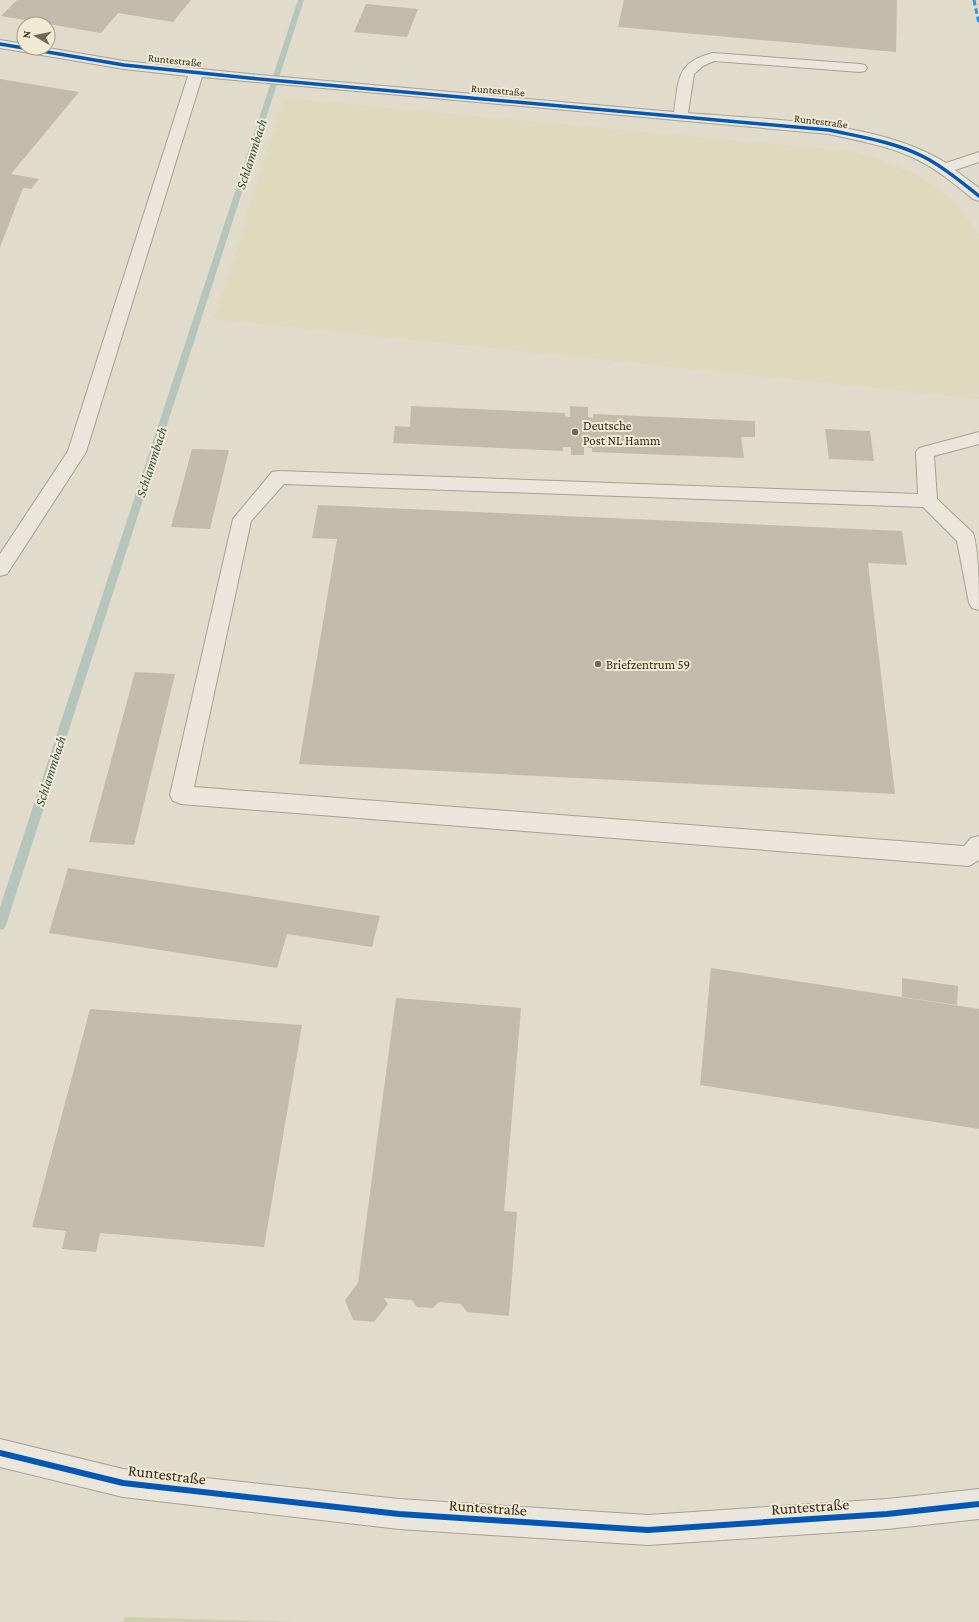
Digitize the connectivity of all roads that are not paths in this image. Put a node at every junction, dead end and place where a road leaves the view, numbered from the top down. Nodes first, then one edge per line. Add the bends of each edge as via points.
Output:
1 (0, 44) edge
2 (860, 68) dead end
3 (196, 73) junction
4 (680, 117) junction
5 (979, 157) edge
6 (944, 169) junction
7 (979, 196) edge
8 (979, 438) edge
9 (928, 501) junction
10 (0, 569) edge
11 (979, 603) edge
12 (979, 845) edge
13 (0, 1453) edge
14 (979, 1504) edge

1 - 3 street, Runtestraße via 124,65
2 - 4 street via 713,57 701,60 690,68 687,74
3 - 4 street, Runtestraße
3 - 10 street via 77,452
4 - 6 street, Runtestraße via 830,130 913,152
5 - 6 street
6 - 7 street, Runtestraße
8 - 9 street via 925,452
9 - 11 street via 966,538
9 - 12 street via 279,477 242,519 181,795 969,856
13 - 14 street, Runtestraße via 123,1483 399,1514 640,1529 887,1514

